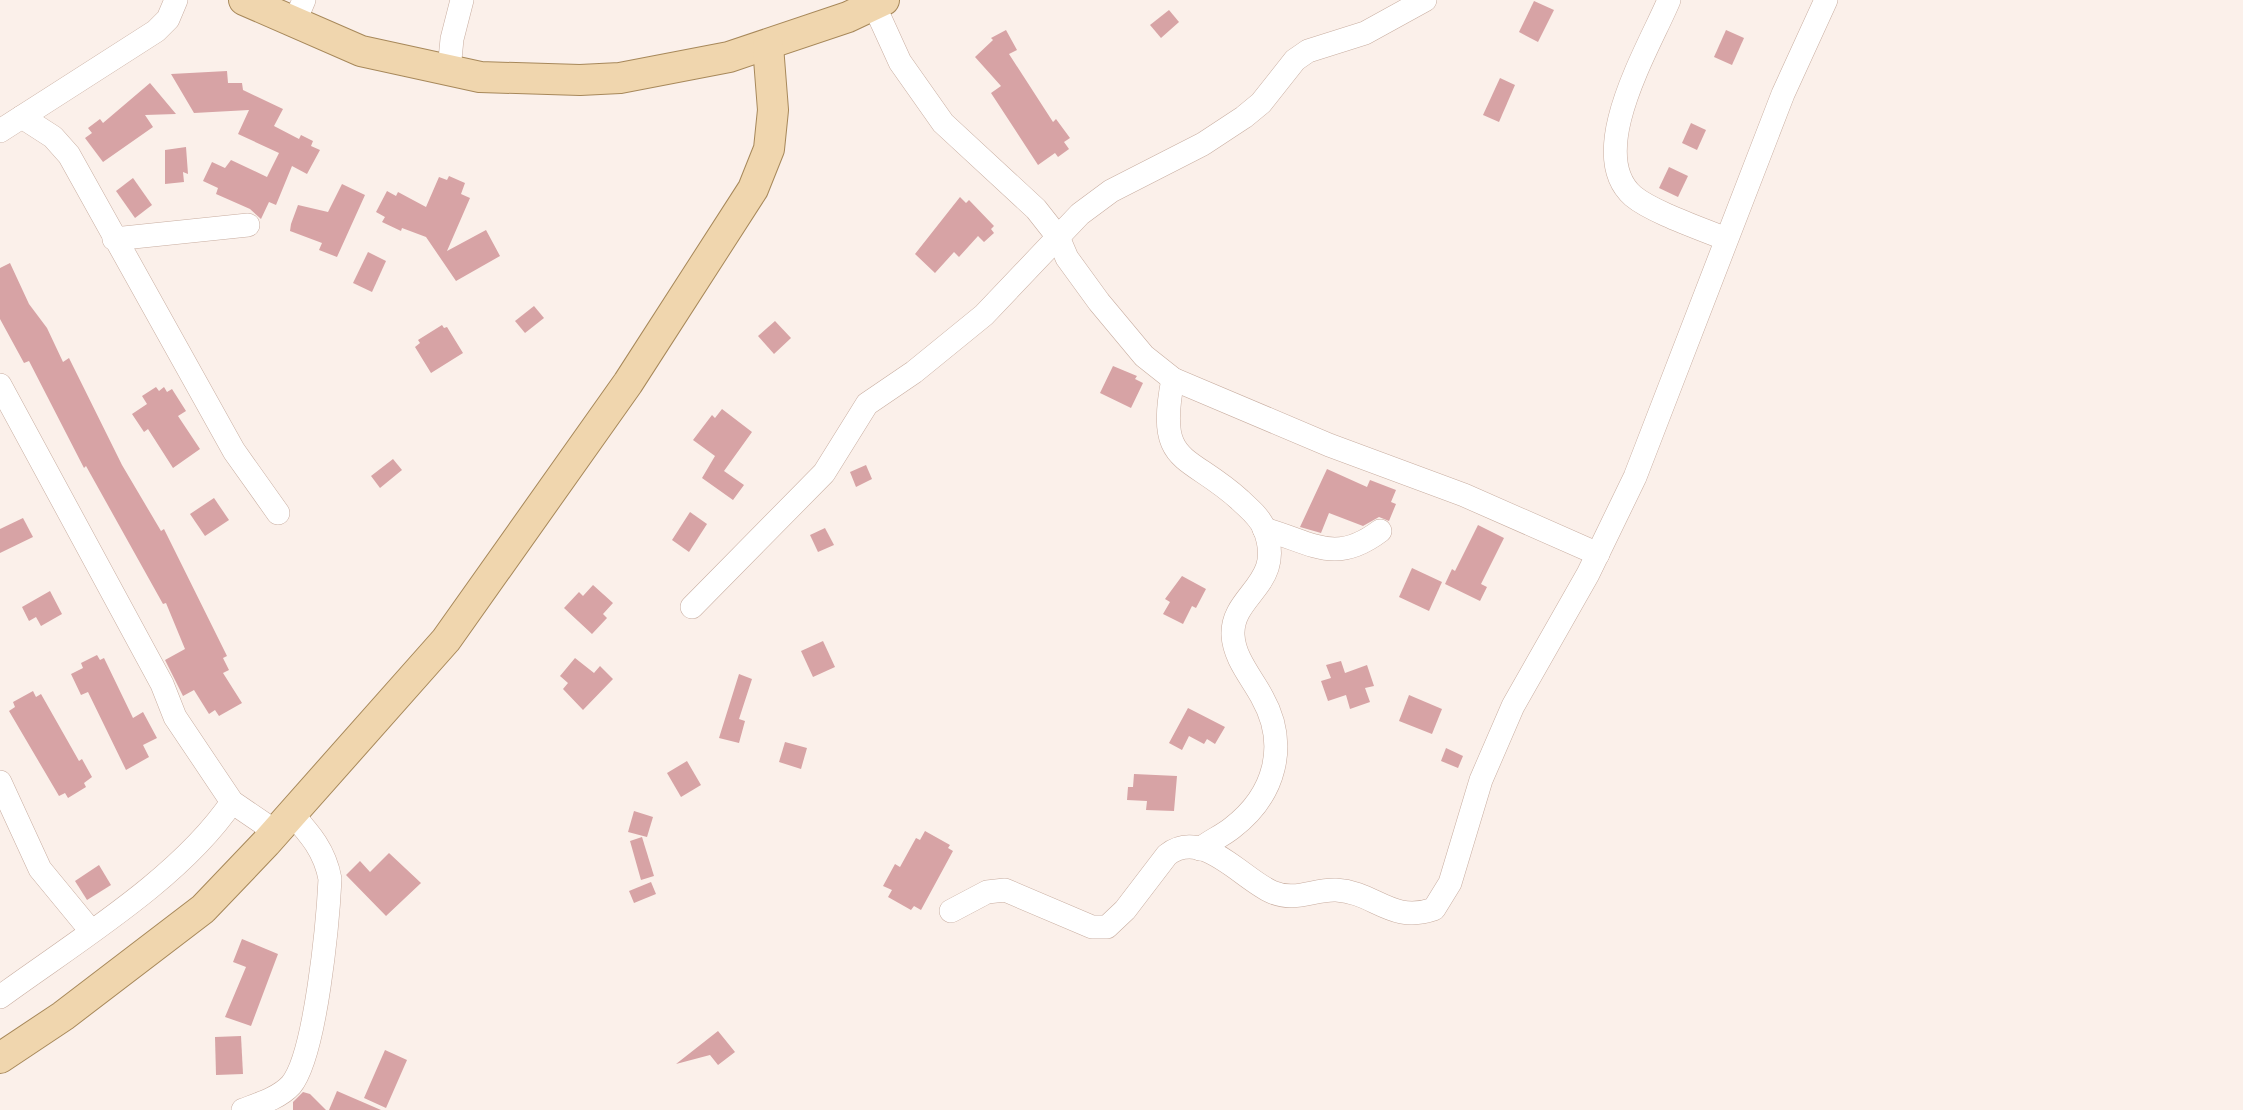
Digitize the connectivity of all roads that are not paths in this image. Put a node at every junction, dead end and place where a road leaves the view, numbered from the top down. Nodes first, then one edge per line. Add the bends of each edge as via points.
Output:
1 (176, 0) edge
2 (244, 0) edge
3 (462, 0) edge
4 (1426, 0) edge
5 (1669, 0) edge
6 (1826, 0) edge
7 (869, 7) edge
8 (299, 11) edge
9 (768, 46) junction
10 (449, 71) junction
11 (22, 117) junction
12 (0, 131) edge
13 (248, 225) dead end
14 (1058, 237) junction
15 (114, 239) junction
16 (1726, 239) junction
17 (1172, 379) junction
18 (0, 384) edge
19 (278, 513) dead end
20 (1264, 529) junction
21 (1380, 531) dead end
22 (1598, 554) junction
23 (692, 607) dead end
24 (0, 782) edge
25 (232, 802) junction
26 (284, 823) junction
27 (1200, 849) junction
28 (951, 911) dead end
29 (91, 931) junction
30 (0, 997) edge
31 (0, 1058) edge
32 (243, 1110) edge

1 - 11 street via 168,19 156,31
2 - 8 main road
3 - 10 street
4 - 14 street via 1365,33 1308,51 1244,117 1203,144 1111,191
5 - 16 street via 1628,93 1615,152 1618,171 1634,196
6 - 16 street
7 - 9 main road
7 - 14 street via 943,123 1035,209
8 - 10 main road via 361,51
9 - 10 main road via 620,78 480,77
9 - 26 main road via 773,110 769,149 753,189 628,383 446,640
11 - 12 street
11 - 15 street via 53,137 69,155
13 - 15 street
14 - 17 street via 1067,258 1099,302 1144,356
14 - 23 street via 984,315 867,404 824,473
15 - 19 street via 234,451
16 - 22 street via 1652,438
17 - 20 street via 1167,408 1169,437 1175,448 1186,463 1250,509
17 - 22 street via 1464,495
18 - 25 street via 162,684 175,717
20 - 21 street via 1333,550 1360,546
20 - 27 street via 1269,564 1240,611 1233,634 1238,655 1273,719 1275,769 1246,816
22 - 27 street via 1513,706 1481,780 1450,883 1434,909 1405,915 1335,890 1308,896 1271,892
24 - 29 street via 40,869
25 - 26 street
25 - 29 street via 195,846
26 - 31 main road via 203,909
26 - 32 street via 314,838 327,863 330,879 321,978 306,1048 292,1083 282,1093
27 - 28 street via 1177,849 1167,856 1125,910 1103,928 1005,890 987,892
29 - 30 street

